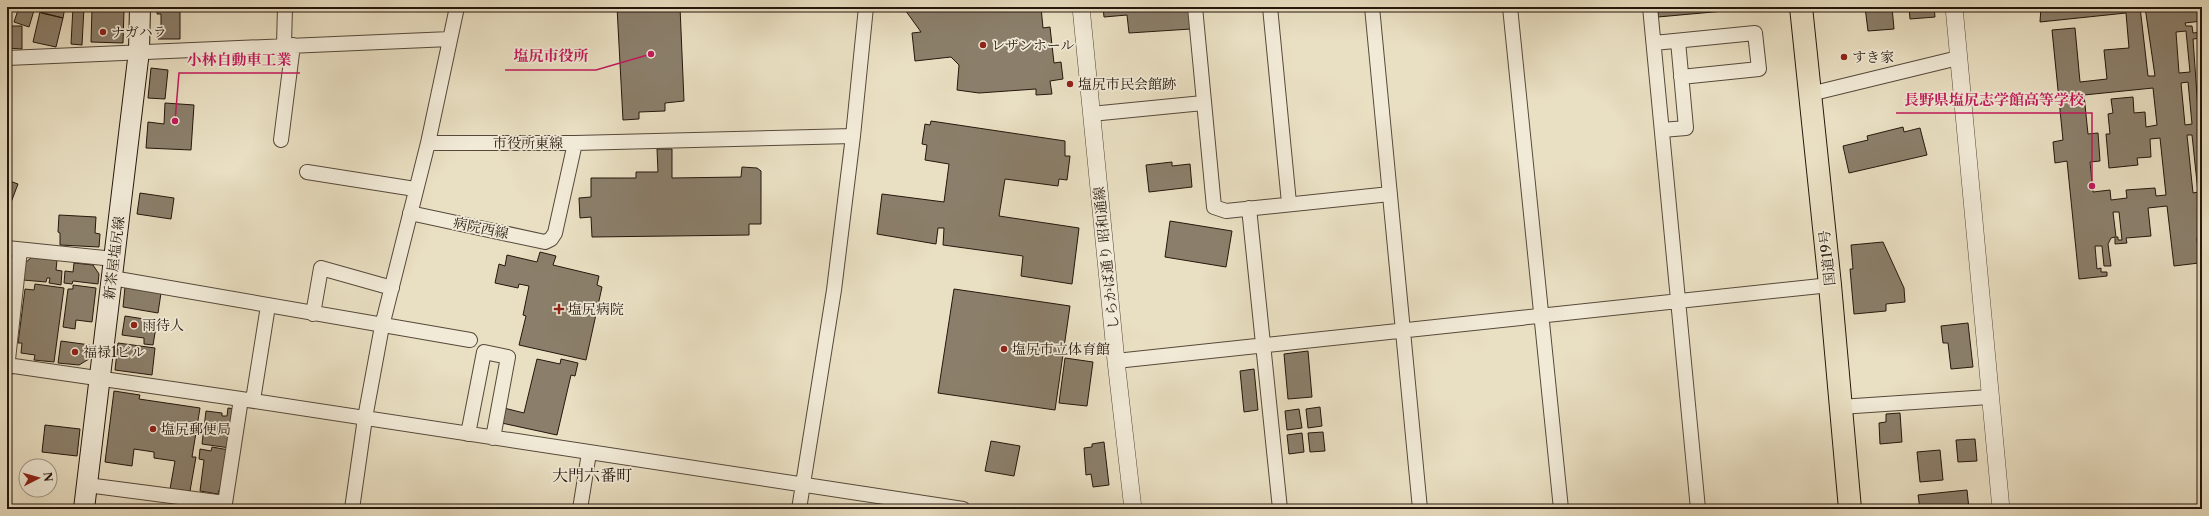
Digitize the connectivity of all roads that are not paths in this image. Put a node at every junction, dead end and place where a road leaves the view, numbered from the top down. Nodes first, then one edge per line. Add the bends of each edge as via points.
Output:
1 (140, 7) edge
2 (285, 7) edge
3 (457, 7) edge
4 (866, 7) edge
5 (1081, 7) edge
6 (1196, 7) edge
7 (1270, 7) edge
8 (1372, 7) edge
9 (1510, 7) edge
10 (1650, 7) edge
11 (1801, 7) edge
12 (1954, 7) edge
13 (450, 39) junction
14 (1678, 41) junction
15 (1654, 43) junction
16 (289, 45) junction
17 (139, 51) junction
18 (7, 58) edge
19 (1958, 58) junction
20 (1681, 77) junction
21 (1810, 94) junction
22 (1203, 103) junction
23 (1091, 114) junction
24 (1662, 130) junction
25 (853, 136) junction
26 (281, 140) dead end
27 (428, 143) junction
28 (575, 143) junction
29 (307, 172) dead end
30 (415, 190) junction
31 (1390, 194) junction
32 (1288, 203) junction
33 (1249, 208) junction
34 (410, 213) junction
35 (551, 239) joint
36 (14, 249) edge
37 (114, 259) junction
38 (112, 278) junction
39 (1830, 285) junction
40 (392, 288) junction
41 (1678, 301) junction
42 (268, 306) junction
43 (313, 314) junction
44 (1542, 315) junction
45 (382, 326) junction
46 (1403, 330) junction
47 (470, 340) dead end
48 (1264, 344) junction
49 (1116, 361) junction
50 (7, 365) edge
51 (7, 369) edge
52 (99, 378) junction
53 (1989, 397) junction
54 (247, 399) junction
55 (1840, 407) junction
56 (365, 418) junction
57 (468, 434) junction
58 (494, 438) junction
59 (589, 452) junction
60 (87, 485) junction
61 (802, 485) junction
62 (84, 509) edge
63 (352, 509) edge
64 (580, 509) edge
65 (799, 509) edge
66 (963, 509) edge
67 (1134, 509) edge
68 (1280, 509) edge
69 (1420, 509) edge
70 (1561, 509) edge
71 (1698, 509) edge
72 (1850, 509) edge
73 (2001, 509) edge

1 - 17 main road, 新茶屋塩尻線
2 - 16 street
3 - 13 street
4 - 25 street
5 - 23 street, しらかば通り 昭和通線
6 - 22 street
7 - 32 street
8 - 31 street
9 - 44 street
10 - 15 street
11 - 21 highway, 国道19号
12 - 19 street
13 - 16 street
13 - 27 street
14 - 15 street
14 - 20 street
14 - 20 street via 1755,33 1759,69
15 - 24 street
16 - 17 street
16 - 26 street
17 - 18 street
17 - 37 main road, 新茶屋塩尻線
19 - 21 street
19 - 53 street
20 - 24 street via 1686,128
21 - 39 highway, 国道19号
22 - 23 street
22 - 33 street via 1214,207 1226,211
23 - 49 street, しらかば通り 昭和通線
24 - 41 street
25 - 28 street
25 - 61 street via 834,290
27 - 28 street, 市役所東線
27 - 30 street
28 - 35 street, 市役所東線 via 555,233
29 - 30 street
30 - 34 street
31 - 32 street
31 - 46 street
32 - 33 street
33 - 48 street
34 - 35 street, 病院西線 via 545,242
34 - 40 street
36 - 37 street
36 - 50 street
37 - 38 main road, 新茶屋塩尻線
38 - 42 street
38 - 52 main road, 新茶屋塩尻線
39 - 41 street
39 - 55 highway, 国道19号
40 - 43 street via 321,268
40 - 45 street
41 - 44 street
41 - 71 street
42 - 43 street
42 - 54 street
43 - 45 street
44 - 46 street
44 - 70 street
45 - 47 street
45 - 56 street
46 - 48 street
46 - 69 street
48 - 49 street
48 - 68 street
49 - 67 street, しらかば通り 昭和通線
50 - 51 street
50 - 52 street
52 - 54 street
52 - 60 main road, 新茶屋塩尻線
53 - 55 street
53 - 73 street
54 - 56 street
54 - 60 street via 225,503
55 - 72 highway, 国道19号
56 - 57 street
56 - 63 street
57 - 58 street
57 - 58 street via 484,352 508,357
58 - 59 street
59 - 61 street
59 - 64 street
60 - 62 main road, 新茶屋塩尻線
61 - 65 street
61 - 66 street

